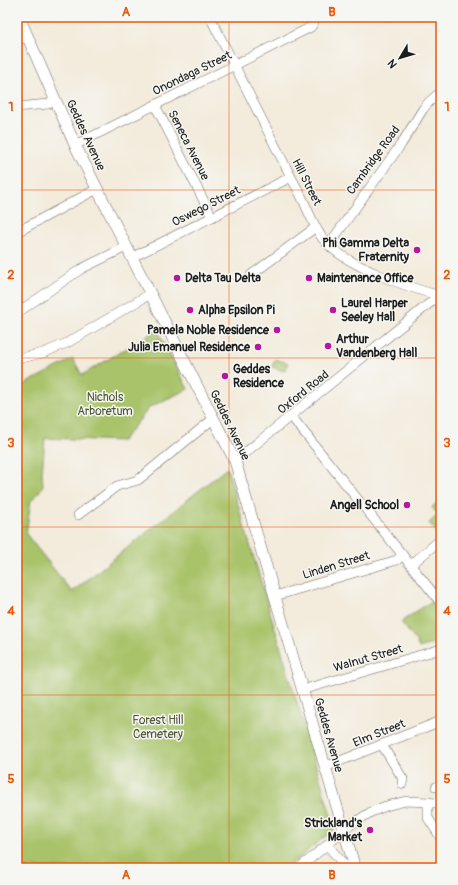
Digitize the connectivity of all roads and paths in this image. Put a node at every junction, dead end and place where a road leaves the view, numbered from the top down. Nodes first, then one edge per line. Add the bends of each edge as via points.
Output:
1 (19, 17) edge
2 (210, 17) edge
3 (313, 18) edge
4 (27, 36) junction
5 (17, 41) edge
6 (235, 65) junction
7 (441, 94) edge
8 (56, 101) junction
9 (155, 105) junction
10 (17, 107) edge
11 (75, 146) junction
12 (291, 177) junction
13 (97, 189) junction
14 (212, 217) junction
15 (316, 227) junction
16 (17, 232) edge
17 (327, 243) junction
18 (126, 247) junction
19 (131, 258) junction
20 (251, 275) dead end
21 (150, 294) junction
22 (440, 295) edge
23 (17, 313) edge
24 (17, 359) edge
25 (291, 416) junction
26 (213, 419) junction
27 (235, 461) junction
28 (78, 515) dead end
29 (441, 539) edge
30 (402, 555) junction
31 (411, 565) junction
32 (275, 596) junction
33 (441, 602) edge
34 (441, 649) edge
35 (302, 690) junction
36 (441, 720) edge
37 (382, 745) junction
38 (325, 767) junction
39 (402, 784) dead end
40 (428, 802) junction
41 (441, 804) edge
42 (344, 829) junction
43 (441, 838) edge
44 (327, 845) junction
45 (299, 868) edge
46 (347, 868) edge
47 (355, 868) edge

1 - 4 main road, Geddes Avenue
2 - 6 street, Hill Street
3 - 6 street, Onondaga Street via 311,27
4 - 5 street
4 - 8 main road, Geddes Avenue
6 - 9 street, Onondaga Street
6 - 12 street, Hill Street
7 - 17 street, Cambridge Road via 426,106 333,239
8 - 10 street
8 - 11 main road, Geddes Avenue
9 - 11 street, Onondaga Street
9 - 14 street, Seneca Avenue
11 - 13 main road, Geddes Avenue
12 - 14 street, Oswego Street
12 - 15 street, Hill Street
13 - 16 street
13 - 18 main road, Geddes Avenue
14 - 19 street, Oswego Street
15 - 17 street, Hill Street
15 - 20 street
17 - 22 street, Hill Street via 364,267
18 - 19 main road, Geddes Avenue
18 - 23 street via 81,269
19 - 21 main road, Geddes Avenue
21 - 24 street via 67,343 43,353
21 - 26 main road, Geddes Avenue
22 - 25 street, Oxford Road
25 - 27 street, Oxford Road
25 - 30 street
26 - 27 main road, Geddes Avenue
26 - 28 street via 138,480 118,486
27 - 32 main road, Geddes Avenue
29 - 31 street
30 - 31 street
30 - 32 street, Linden Street via 397,560
31 - 33 street
32 - 35 main road, Geddes Avenue
34 - 35 street, Walnut Street
35 - 38 main road, Geddes Avenue
36 - 37 street, Elm Street
37 - 38 street, Elm Street
37 - 39 street via 403,779
38 - 42 main road, Geddes Avenue
40 - 41 street
40 - 42 street via 406,801 386,806
40 - 43 street via 428,818
42 - 44 street
42 - 47 main road, Geddes Avenue
44 - 45 street
44 - 46 street

